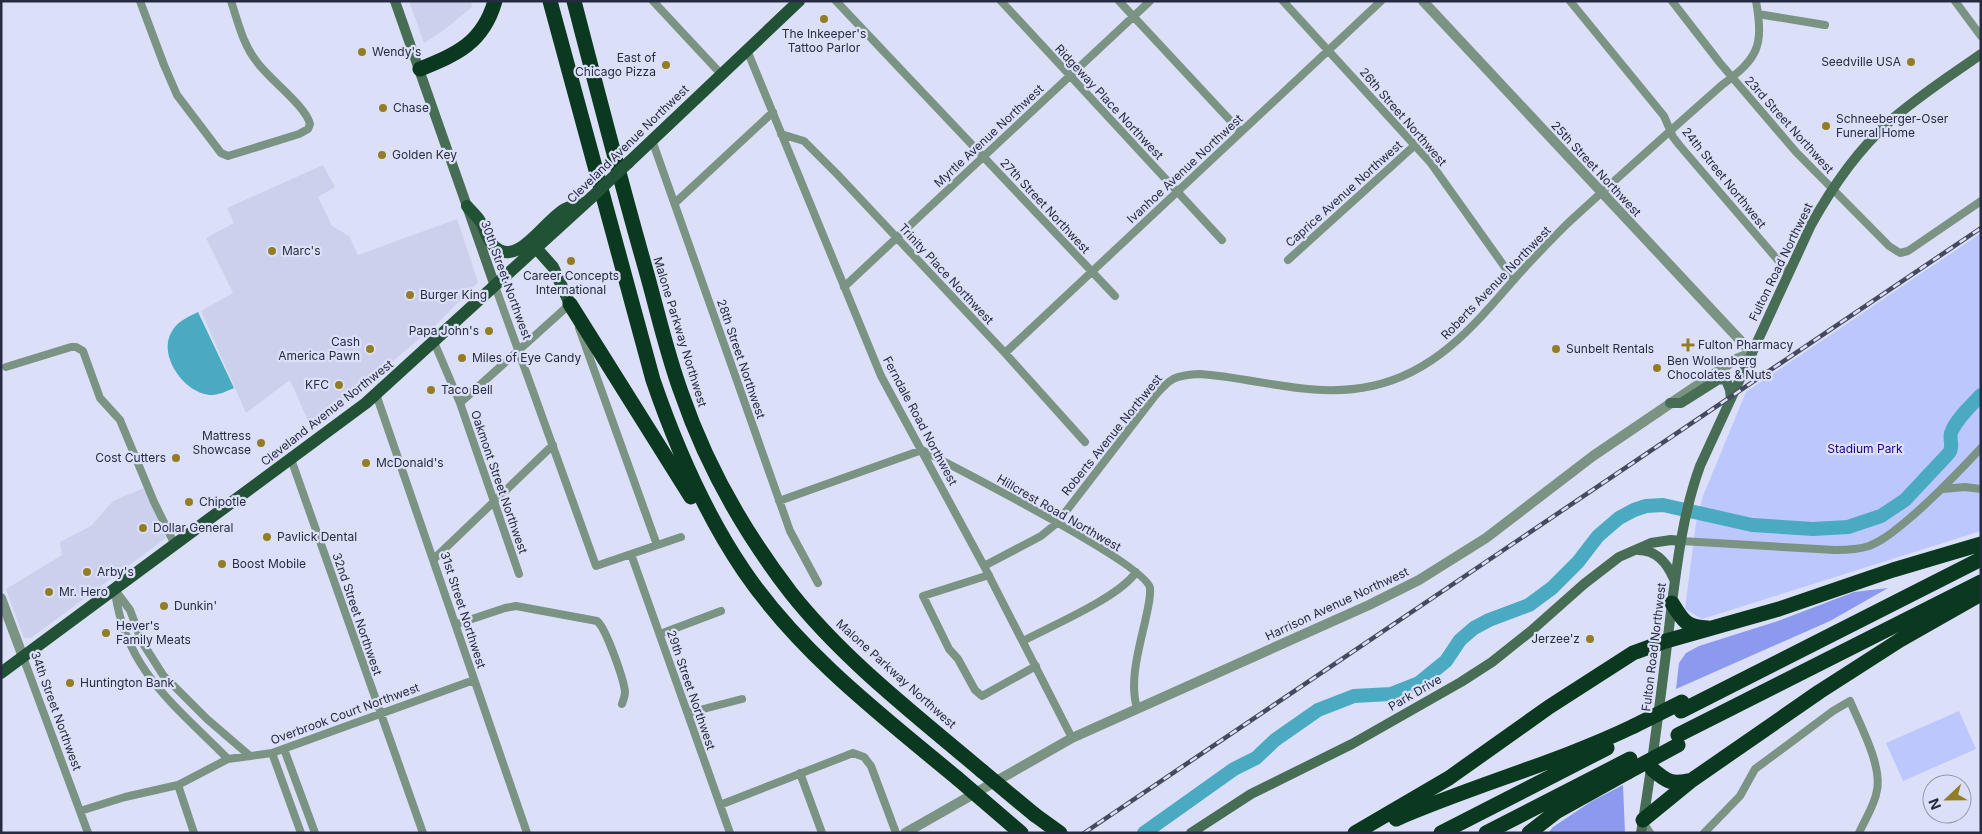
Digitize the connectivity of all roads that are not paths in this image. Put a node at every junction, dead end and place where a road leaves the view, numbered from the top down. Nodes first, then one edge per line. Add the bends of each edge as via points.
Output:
1 (140, 1) edge
2 (231, 1) edge
3 (395, 1) edge
4 (495, 1) edge
5 (550, 1) edge
6 (574, 1) edge
7 (579, 1) edge
8 (652, 1) edge
9 (799, 1) edge
10 (836, 1) edge
11 (1001, 1) edge
12 (1119, 1) edge
13 (1150, 1) edge
14 (1283, 1) edge
15 (1381, 1) edge
16 (1423, 1) edge
17 (1570, 1) edge
18 (1672, 1) edge
19 (1756, 1) edge
20 (1955, 1) edge
21 (1758, 14) junction
22 (1134, 17) junction
23 (1825, 25) dead end
24 (583, 35) junction
25 (1981, 36) edge
26 (748, 50) junction
27 (1328, 50) junction
28 (1981, 54) edge
29 (420, 69) junction
30 (722, 74) junction
31 (1070, 76) junction
32 (1732, 77) junction
33 (773, 112) junction
34 (1671, 130) junction
35 (1241, 132) junction
36 (781, 134) junction
37 (652, 140) junction
38 (1415, 145) junction
39 (984, 157) junction
40 (1832, 188) junction
41 (1178, 192) junction
42 (1602, 194) junction
43 (589, 200) junction
44 (1981, 202) edge
45 (675, 203) junction
46 (467, 206) junction
47 (897, 238) junction
48 (1222, 240) dead end
49 (537, 248) junction
50 (1288, 260) dead end
51 (1092, 272) junction
52 (1789, 273) junction
53 (1514, 280) junction
54 (495, 286) junction
55 (844, 287) junction
56 (1115, 296) dead end
57 (570, 304) junction
58 (434, 342) junction
59 (518, 350) junction
60 (1005, 353) junction
61 (1752, 353) junction
62 (6, 368) dead end
63 (376, 394) junction
64 (1731, 399) junction
65 (460, 403) junction
66 (1670, 403) junction
67 (1085, 442) dead end
68 (553, 446) junction
69 (1981, 448) edge
70 (922, 450) junction
71 (291, 459) junction
72 (1943, 489) junction
73 (1981, 489) edge
74 (779, 501) junction
75 (495, 502) junction
76 (1057, 523) junction
77 (1682, 536) junction
78 (681, 537) dead end
79 (1981, 544) edge
80 (176, 545) junction
81 (657, 545) junction
82 (1635, 550) junction
83 (631, 554) junction
84 (434, 559) junction
85 (1981, 559) edge
86 (984, 566) junction
87 (744, 571) junction
88 (1136, 572) junction
89 (519, 574) dead end
90 (989, 575) junction
91 (1674, 580) junction
92 (1981, 582) edge
93 (818, 583) dead end
94 (115, 590) junction
95 (1981, 594) edge
96 (1, 598) edge
97 (1672, 603) junction
98 (721, 611) dead end
99 (457, 624) junction
100 (1712, 628) junction
101 (660, 634) junction
102 (1023, 641) junction
103 (1666, 641) junction
104 (149, 655) junction
105 (23, 657) junction
106 (138, 662) junction
107 (1036, 666) junction
108 (1, 673) edge
109 (474, 680) junction
110 (742, 699) dead end
111 (622, 704) dead end
112 (1137, 708) junction
113 (688, 713) junction
114 (380, 714) junction
115 (1633, 730) junction
116 (1072, 738) junction
117 (284, 749) junction
118 (272, 753) junction
119 (250, 756) junction
120 (228, 759) junction
121 (1630, 766) junction
122 (1652, 769) junction
123 (800, 773) junction
124 (1692, 780) junction
125 (954, 781) junction
126 (178, 785) junction
127 (720, 806) junction
128 (80, 811) junction
129 (1035, 815) junction
130 (1644, 827) edge
131 (88, 833) edge
132 (194, 833) edge
133 (301, 833) edge
134 (314, 833) edge
135 (423, 833) edge
136 (527, 833) edge
137 (730, 833) edge
138 (822, 833) edge
139 (896, 833) edge
140 (905, 833) edge
141 (1004, 833) edge
142 (1021, 833) edge
143 (1054, 833) edge
144 (1060, 833) edge
145 (1191, 833) edge
146 (1354, 833) edge
147 (1363, 833) edge
148 (1441, 833) edge
149 (1486, 833) edge
150 (1529, 833) edge
151 (1704, 833) edge
152 (1859, 833) edge

1 - 2 street via 177,95 221,153 231,155 283,140 308,129 310,124 306,115 250,51
3 - 29 main road, 30th Street Northwest
4 - 29 highway via 487,23 473,40 459,51
5 - 87 highway via 653,380 682,458
6 - 24 highway, Malone Parkway Northwest
7 - 24 highway
8 - 30 street
9 - 26 main road, Cleveland Avenue Northwest
10 - 39 street, 27th Street Northwest
11 - 31 street, Ridgeway Place Northwest
12 - 22 street
13 - 22 street, Myrtle Avenue Northwest
14 - 27 street, 26th Street Northwest
15 - 27 street, Ivanhoe Avenue Northwest
16 - 42 street, 25th Street Northwest
17 - 34 street, 24th Street Northwest via 1664,116
18 - 32 street, 23rd Street Northwest
19 - 21 street, Roberts Avenue Northwest
20 - 25 street
21 - 23 street
21 - 32 street, Roberts Avenue Northwest via 1754,56
22 - 31 street, Myrtle Avenue Northwest
22 - 35 street
24 - 129 highway, Malone Parkway Northwest, bridge via 672,366 701,445 726,496 756,544 811,616 875,678
26 - 30 main road, Cleveland Avenue Northwest
26 - 33 street, Ferndale Road Northwest
27 - 35 street, Ivanhoe Avenue Northwest
27 - 38 street, 26th Street Northwest
28 - 40 main road, Fulton Road Northwest via 1889,122
29 - 46 main road, 30th Street Northwest
30 - 37 main road, Cleveland Avenue Northwest
31 - 39 street, Myrtle Avenue Northwest
31 - 41 street, Ridgeway Place Northwest
32 - 34 street, Roberts Avenue Northwest
32 - 40 street, 23rd Street Northwest via 1796,152
33 - 36 street, Ferndale Road Northwest
33 - 45 street
34 - 42 street, Roberts Avenue Northwest
34 - 52 street, 24th Street Northwest via 1680,146
35 - 41 street, Ivanhoe Avenue Northwest
36 - 47 street, Trinity Place Northwest via 804,141
36 - 55 street, Ferndale Road Northwest
37 - 43 main road, Cleveland Avenue Northwest, bridge
37 - 45 street, 28th Street Northwest
38 - 50 street, Caprice Avenue Northwest
38 - 53 street, 26th Street Northwest
39 - 47 street, Myrtle Avenue Northwest
39 - 51 street, 27th Street Northwest
40 - 44 street, 23rd Street Northwest via 1889,246 1900,252 1915,248
40 - 52 main road, Fulton Road Northwest
41 - 48 street, Ridgeway Place Northwest
41 - 51 street, Ivanhoe Avenue Northwest
42 - 53 street, Roberts Avenue Northwest
42 - 61 street, 25th Street Northwest
43 - 46 main road via 565,208 522,248 511,253 502,252 494,246 481,221
43 - 49 main road, Cleveland Avenue Northwest
45 - 74 street, 28th Street Northwest
46 - 54 main road, 30th Street Northwest
47 - 55 street, Myrtle Avenue Northwest
47 - 60 street, Trinity Place Northwest
49 - 54 main road, Cleveland Avenue Northwest
49 - 57 main road via 553,267
51 - 56 street, 27th Street Northwest
51 - 60 street, Ivanhoe Avenue Northwest
52 - 61 main road, Fulton Road Northwest
53 - 76 street, Roberts Avenue Northwest via 1443,353 1419,368 1383,383 1350,390 1322,391 1200,374 1167,381
54 - 58 main road, Cleveland Avenue Northwest
54 - 59 street, 30th Street Northwest
55 - 70 street, Ferndale Road Northwest via 881,376
57 - 59 street
57 - 81 street
57 - 87 highway via 706,521
58 - 63 main road, Cleveland Avenue Northwest
58 - 65 street, Oakmont Street Northwest
59 - 65 street
59 - 68 street, 30th Street Northwest
60 - 67 street, Trinity Place Northwest
61 - 64 main road, Fulton Road Northwest
61 - 66 street, Harrison Avenue Northwest via 1736,359
62 - 80 street via 70,347 83,351 100,398 120,420
63 - 71 main road, Cleveland Avenue Northwest
63 - 84 street, 31st Street Northwest
64 - 66 main road via 1726,380 1722,379 1680,403
64 - 77 main road, Fulton Road Northwest via 1700,466
65 - 75 street, Oakmont Street Northwest
66 - 112 street, Harrison Avenue Northwest via 1593,456 1486,538 1420,580
68 - 75 street
68 - 83 street, 30th Street Northwest via 596,566
69 - 72 street
70 - 74 street
70 - 76 street, Hillcrest Road Northwest
70 - 86 street, Ferndale Road Northwest
71 - 80 main road, Cleveland Avenue Northwest
71 - 114 street, 32nd Street Northwest
72 - 73 street
72 - 77 street via 1889,534 1871,545 1846,550
74 - 93 street, 28th Street Northwest via 790,531
75 - 84 street
75 - 89 street, Oakmont Street Northwest
76 - 86 street, Roberts Avenue Northwest via 1041,536
76 - 88 street, Hillcrest Road Northwest
77 - 82 main road, Park Drive
77 - 91 main road, Fulton Road Northwest
78 - 81 street
79 - 100 highway
80 - 94 main road, Cleveland Avenue Northwest
81 - 83 street
82 - 91 main road via 1656,554
82 - 145 main road, Park Drive via 1605,566 1505,652 1461,682 1352,744 1251,794
83 - 101 street, 29th Street Northwest
84 - 99 street, 31st Street Northwest
85 - 115 highway via 1773,664
86 - 90 street, Ferndale Road Northwest
87 - 125 highway via 857,703
88 - 102 street via 1115,592
88 - 112 street, Hillcrest Road Northwest via 1150,588 1134,687
90 - 102 street, Ferndale Road Northwest
90 - 107 street via 923,596 949,650 982,696
91 - 97 main road, Fulton Road Northwest
92 - 121 highway via 1780,684
94 - 104 street via 130,610
94 - 105 main road, Cleveland Avenue Northwest
94 - 106 street via 118,615
95 - 124 highway via 1857,667
96 - 105 street, 34th Street Northwest
97 - 100 highway via 1682,619 1692,627
97 - 103 main road, Fulton Road Northwest
98 - 101 street
99 - 109 street, 31st Street Northwest
99 - 111 street via 516,606 597,621 603,627 614,656 625,693
100 - 103 highway
101 - 113 street, 29th Street Northwest
102 - 107 street, Ferndale Road Northwest
103 - 122 main road, Fulton Road Northwest
103 - 146 highway via 1633,653 1604,670 1449,778
104 - 106 street
104 - 119 street via 181,693
105 - 108 main road, Cleveland Avenue Northwest
105 - 128 street, 34th Street Northwest
106 - 120 street via 156,686
107 - 116 street, Ferndale Road Northwest
109 - 114 street, Overbrook Court Northwest
109 - 136 street, 31st Street Northwest
110 - 113 street
112 - 116 street, Harrison Avenue Northwest
113 - 127 street, 29th Street Northwest
114 - 117 street, Overbrook Court Northwest
114 - 135 street, 32nd Street Northwest
115 - 147 highway via 1430,804
115 - 148 highway
116 - 140 street, Harrison Avenue Northwest
117 - 118 street, Overbrook Court Northwest
117 - 134 street
118 - 119 street, Overbrook Court Northwest
118 - 133 street
119 - 120 street, Overbrook Court Northwest
120 - 126 street, Overbrook Court Northwest
121 - 149 highway
121 - 150 highway via 1556,812
122 - 124 highway via 1668,781
122 - 130 main road, Fulton Road Northwest
123 - 127 street
123 - 138 street
123 - 139 street via 848,754 864,757 871,766
124 - 130 highway
125 - 141 highway
125 - 142 highway, bridge
126 - 128 street, Overbrook Court Northwest
126 - 132 street
127 - 137 street, 29th Street Northwest
128 - 131 street, 34th Street Northwest
129 - 143 highway
129 - 144 highway
151 - 152 street via 1740,796 1755,769 1850,701 1878,772 1878,789

